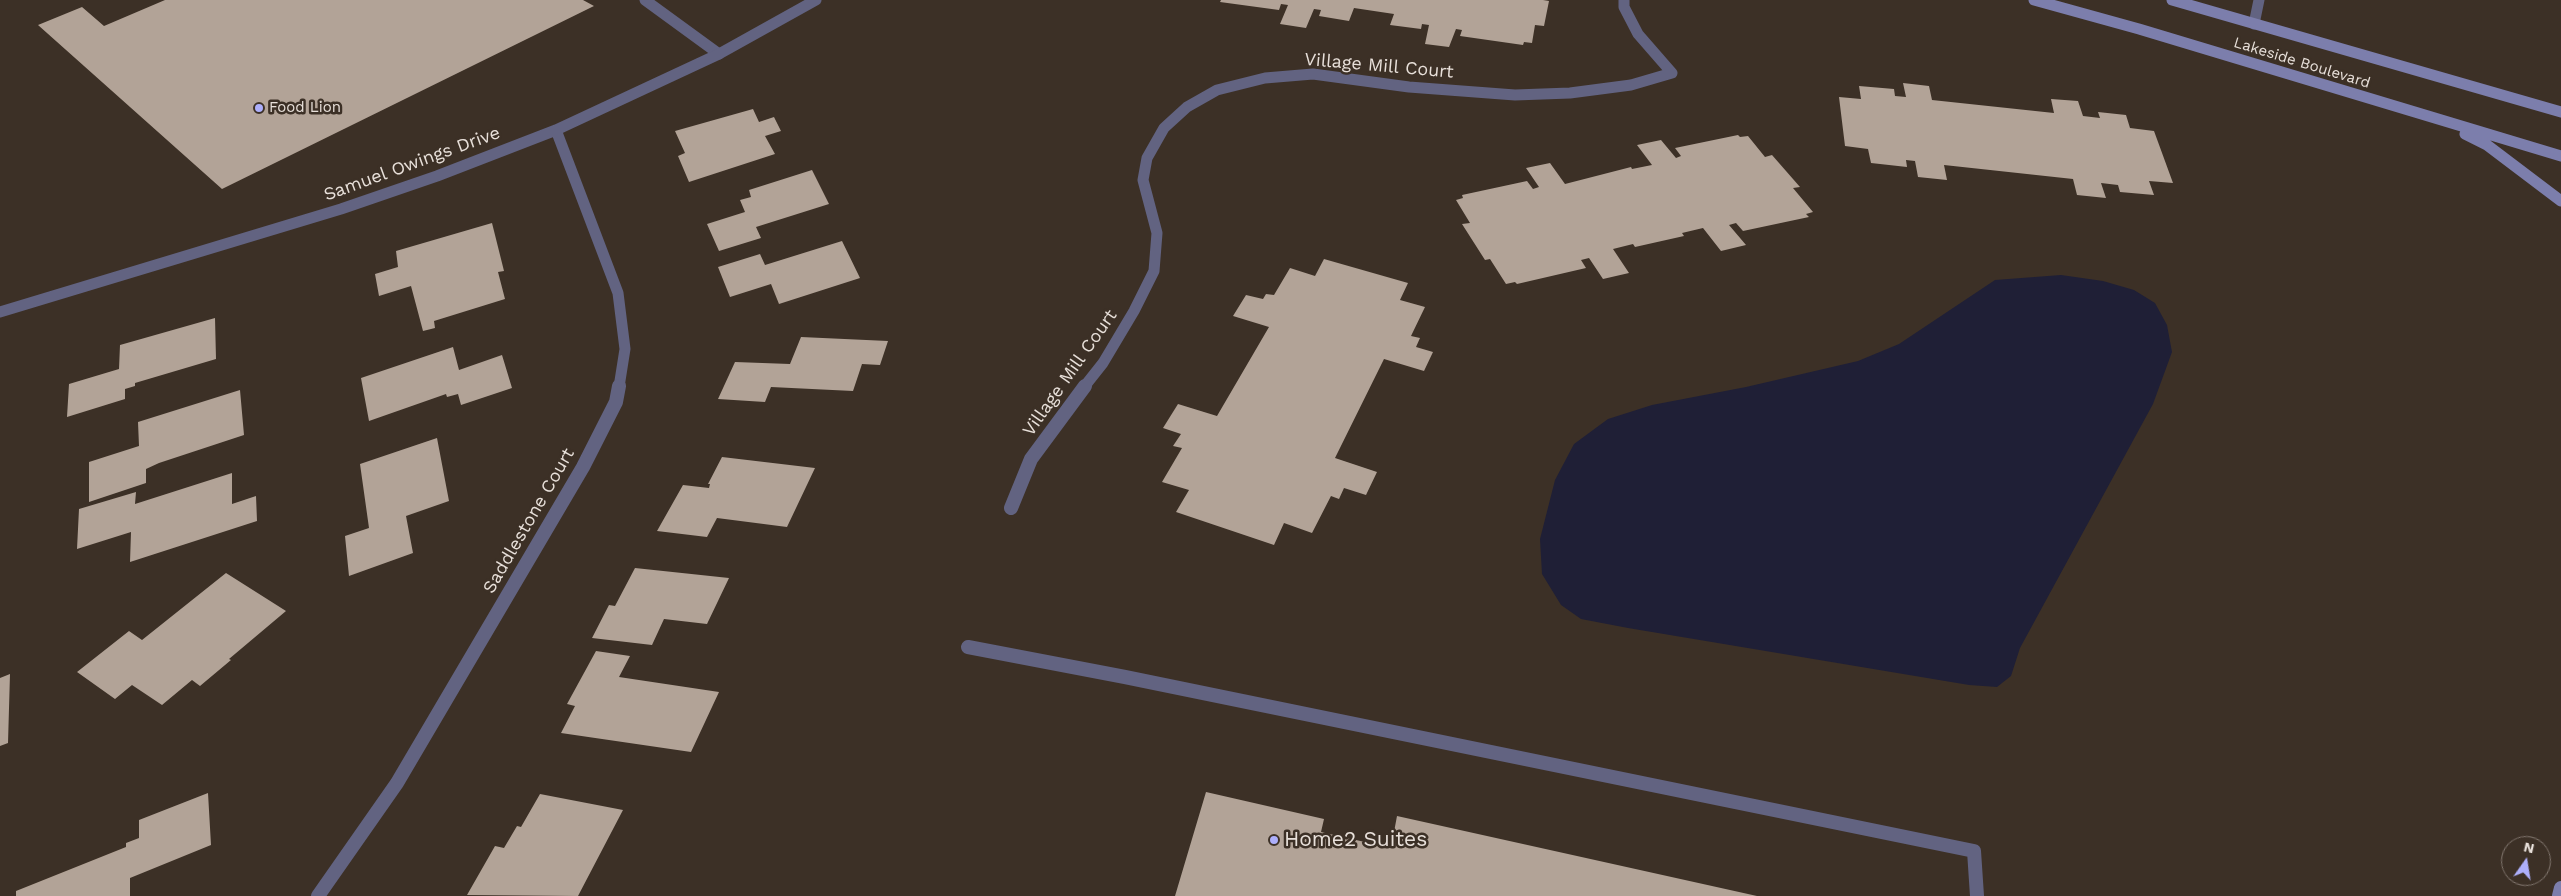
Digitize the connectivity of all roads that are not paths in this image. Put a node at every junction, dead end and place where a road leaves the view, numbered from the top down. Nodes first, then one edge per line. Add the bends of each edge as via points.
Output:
1 (645, 0) edge
2 (816, 0) edge
3 (1624, 0) edge
4 (2034, 0) edge
5 (2172, 0) edge
6 (2260, 0) edge
7 (2254, 24) junction
8 (719, 54) junction
9 (2561, 112) edge
10 (2434, 118) junction
11 (556, 130) junction
12 (2561, 156) edge
13 (2561, 201) edge
14 (0, 312) edge
15 (1011, 508) dead end
16 (968, 647) dead end
17 (2561, 888) edge
18 (318, 896) edge
19 (1978, 896) edge
20 (2559, 896) edge

1 - 8 street
2 - 8 street, Samuel Owings Drive
3 - 15 street, Village Mill Court via 1624,7 1638,34 1672,73 1631,85 1570,94 1515,95 1409,87 1313,74 1265,78 1217,90 1187,106 1164,128 1147,158 1143,180 1157,232 1154,270 1103,363 1050,429 1032,459
4 - 10 main road, Lakeside Boulevard
5 - 7 main road, Lakeside Boulevard
6 - 7 street
7 - 9 main road, Lakeside Boulevard
8 - 11 street, Samuel Owings Drive
10 - 12 main road, Lakeside Boulevard
10 - 13 main road via 2487,144
11 - 14 street, Samuel Owings Drive via 341,209
11 - 18 street, Saddlestone Court via 618,293 625,350 616,402 582,467 396,783
16 - 19 street via 1974,852
17 - 20 main road

